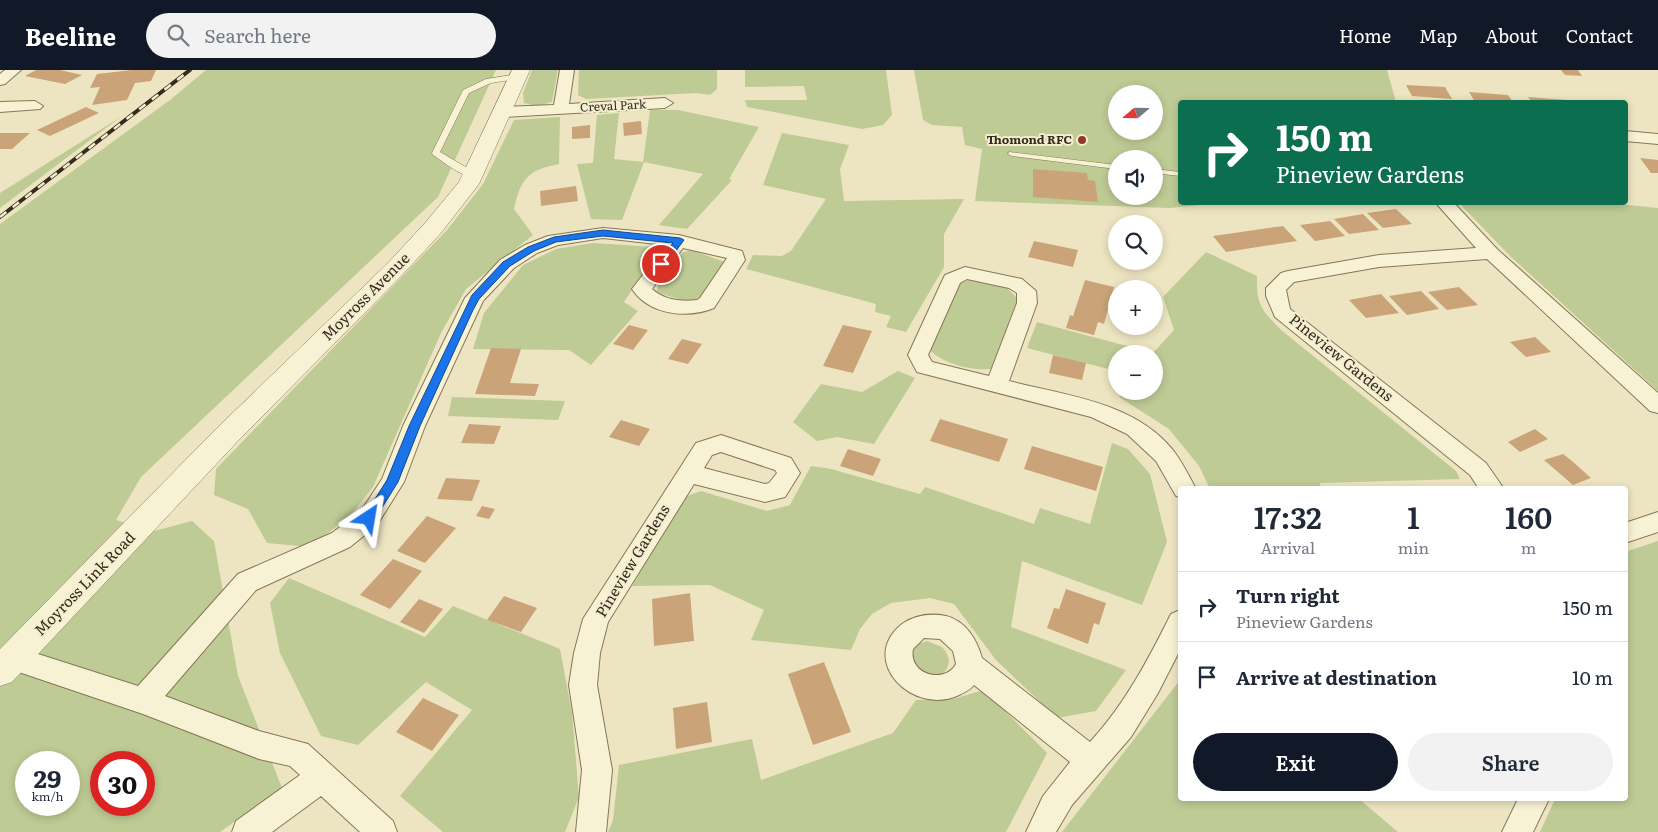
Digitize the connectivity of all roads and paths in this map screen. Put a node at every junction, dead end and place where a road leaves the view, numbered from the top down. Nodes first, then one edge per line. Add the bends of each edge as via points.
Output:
1 (14, 70) edge
2 (567, 70) edge
3 (520, 73) edge
4 (0, 81) edge
5 (666, 103) dead end
6 (35, 106) dead end
7 (0, 107) edge
8 (561, 109) junction
9 (503, 112) junction
10 (1628, 136) edge
11 (1658, 139) edge
12 (1012, 154) dead end
13 (1108, 166) edge
14 (1163, 172) edge
15 (1178, 174) edge
16 (474, 175) junction
17 (1446, 205) edge
18 (680, 240) dead end
19 (1491, 253) junction
20 (997, 384) junction
21 (1658, 405) edge
22 (687, 473) dead end
23 (1182, 486) edge
24 (1490, 486) edge
25 (170, 495) joint
26 (1658, 522) edge
27 (1628, 532) edge
28 (1178, 626) edge
29 (6, 664) edge
30 (970, 665) dead end
31 (143, 701) junction
32 (1091, 761) junction
33 (322, 777) junction
34 (1533, 801) edge
35 (247, 832) edge
36 (382, 832) edge
37 (590, 832) edge
38 (1041, 832) edge
39 (1517, 832) edge

1 - 4 street
2 - 8 street, Creval Park
3 - 9 street, Moyross Avenue
3 - 16 lane via 466,92 436,153
5 - 8 street, Creval Park
6 - 7 street
8 - 9 street, Creval Park
9 - 16 street, Moyross Avenue
10 - 11 street
12 - 13 lane
14 - 15 lane
16 - 25 street, Moyross Avenue via 433,228 396,268
17 - 19 street
18 - 31 street via 631,234 580,235 531,249 506,264 471,305 414,426 392,482 369,518 341,540 247,582
19 - 21 street
19 - 24 street, Pineview Gardens via 1379,261 1288,277 1276,288 1282,312 1478,469
20 - 20 street via 924,367 918,355 952,279 965,273 1015,283 1026,291 1027,303
20 - 23 street via 1098,410 1135,428 1164,455
22 - 37 street, Pineview Gardens via 596,619 589,644 583,685 597,770 594,820
25 - 29 street, Moyross Link Road
26 - 27 street
28 - 32 street via 1154,680
29 - 31 street
30 - 32 street
31 - 33 street via 259,745 298,754
32 - 38 street via 1047,813
33 - 35 street
33 - 36 street
34 - 39 street

